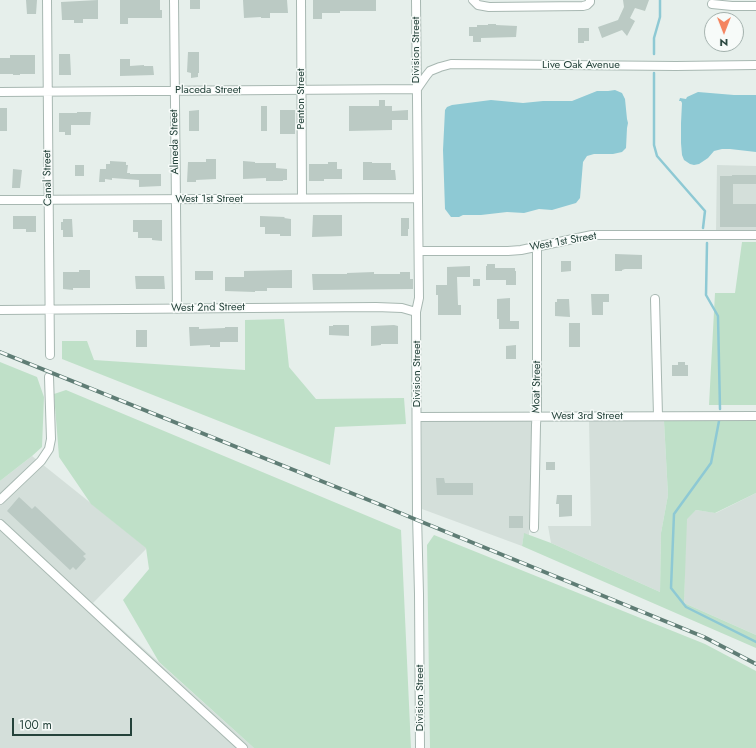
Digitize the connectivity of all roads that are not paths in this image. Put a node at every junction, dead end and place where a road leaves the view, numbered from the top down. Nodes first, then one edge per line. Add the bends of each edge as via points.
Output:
1 (47, 0) edge
2 (174, 0) edge
3 (301, 0) edge
4 (416, 0) edge
5 (474, 1) edge
6 (590, 1) edge
7 (712, 4) dead end
8 (756, 6) edge
9 (756, 65) edge
10 (417, 89) junction
11 (175, 90) junction
12 (301, 90) junction
13 (48, 91) junction
14 (0, 92) edge
15 (302, 198) junction
16 (418, 198) junction
17 (176, 199) junction
18 (0, 200) edge
19 (48, 200) junction
20 (756, 235) edge
21 (537, 246) junction
22 (419, 251) junction
23 (655, 299) dead end
24 (177, 309) junction
25 (0, 310) edge
26 (50, 310) junction
27 (416, 312) junction
28 (50, 355) dead end
29 (49, 377) dead end
30 (536, 416) junction
31 (658, 416) junction
32 (756, 416) edge
33 (417, 417) junction
34 (0, 500) edge
35 (0, 524) edge
36 (534, 528) dead end
37 (243, 748) edge
38 (420, 748) edge

1 - 13 street, Canal Street
2 - 11 street, Almeda Street
3 - 12 street, Penton Street
4 - 10 street, Division Street
5 - 6 street via 478,5 490,7 583,6
7 - 8 street
9 - 10 street, Live Oak Avenue via 451,64 430,71
10 - 12 street, Placeda Street
10 - 16 street, Division Street
11 - 12 street, Placeda Street
11 - 13 street, Placeda Street
11 - 17 street, Almeda Street
12 - 15 street, Penton Street
13 - 14 street, Placeda Street
13 - 19 street, Canal Street
15 - 16 street, West 1st Street
15 - 17 street, West 1st Street
16 - 22 street, Division Street
17 - 19 street, West 1st Street
17 - 24 street, Almeda Street
18 - 19 street, West 1st Street
19 - 26 street, Canal Street
20 - 21 street, West 1st Street via 592,235
21 - 22 street, West 1st Street via 508,251
21 - 30 street, Moat Street
22 - 27 street, Division Street via 419,298
23 - 31 street
24 - 26 street, West 2nd Street
24 - 27 street, West 2nd Street via 376,307 402,308
25 - 26 street, West 2nd Street
26 - 28 street, Canal Street
27 - 33 street, Division Street
29 - 34 street via 49,449 41,461
30 - 31 street, West 3rd Street
30 - 33 street, West 3rd Street
30 - 36 street, Moat Street
31 - 32 street, West 3rd Street
33 - 38 street, Division Street
35 - 37 street

